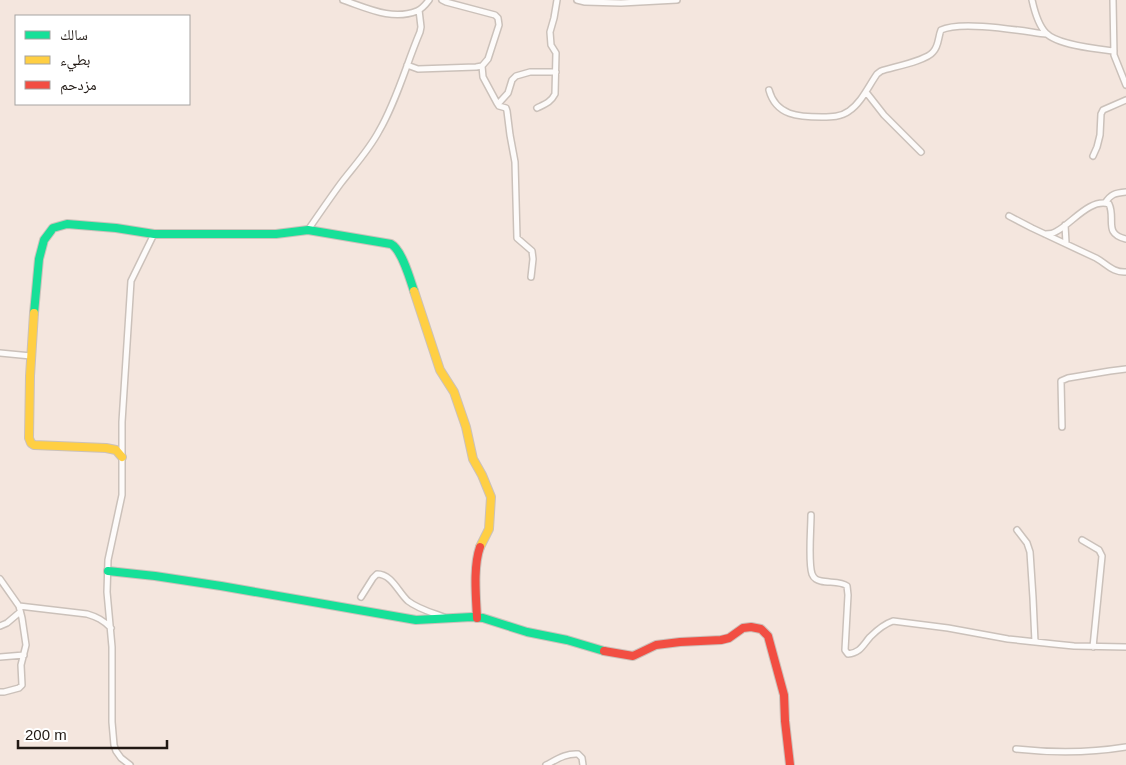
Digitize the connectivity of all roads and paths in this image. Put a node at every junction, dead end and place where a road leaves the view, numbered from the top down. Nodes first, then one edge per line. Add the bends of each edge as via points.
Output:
1 (343, 0) edge
2 (429, 0) edge
3 (442, 0) edge
4 (557, 0) edge
5 (577, 0) edge
6 (677, 0) edge
7 (1032, 0) edge
8 (1113, 0) edge
9 (419, 10) junction
10 (1046, 34) junction
11 (1114, 51) junction
12 (407, 65) junction
13 (482, 66) junction
14 (556, 72) junction
15 (1126, 85) edge
16 (769, 90) dead end
17 (866, 92) junction
18 (1126, 100) edge
19 (498, 104) junction
20 (537, 108) dead end
21 (920, 152) dead end
22 (1093, 156) dead end
23 (1126, 192) edge
24 (1105, 203) junction
25 (1009, 216) dead end
26 (1065, 225) junction
27 (308, 230) junction
28 (154, 234) junction
29 (1045, 234) junction
30 (1126, 239) edge
31 (1066, 243) junction
32 (1126, 272) edge
33 (532, 278) dead end
34 (0, 353) edge
35 (31, 356) junction
36 (1126, 370) edge
37 (1062, 427) dead end
38 (122, 457) junction
39 (812, 515) dead end
40 (1017, 530) dead end
41 (1082, 540) dead end
42 (108, 571) junction
43 (0, 579) edge
44 (361, 597) dead end
45 (19, 606) junction
46 (20, 612) junction
47 (447, 618) junction
48 (477, 618) junction
49 (0, 626) edge
50 (111, 628) junction
51 (1035, 642) junction
52 (1093, 647) junction
53 (1126, 647) edge
54 (24, 654) junction
55 (0, 657) edge
56 (0, 692) edge
57 (1126, 747) edge
58 (1016, 750) dead end
59 (130, 765) edge
60 (546, 765) edge
61 (583, 765) edge
62 (790, 765) edge

1 - 9 street via 392,15
2 - 9 street
3 - 13 street via 498,18 499,25 488,59
4 - 14 street via 550,32 551,45 556,53
5 - 6 street via 621,3
7 - 10 street
8 - 11 street
9 - 12 street via 420,32
10 - 11 street via 1063,42
10 - 17 street via 970,26 945,28 939,34 934,52 881,71
11 - 15 street
12 - 13 street via 418,69
12 - 27 street via 396,99 379,132
13 - 19 street via 483,77
14 - 19 street via 530,72 516,76
14 - 20 street via 553,98
16 - 17 street via 774,103 786,112 808,117 844,114
17 - 21 street
18 - 22 street via 1103,110
19 - 33 street via 507,111 515,162 517,238 532,252
23 - 24 street via 1110,195
24 - 26 street via 1096,204
24 - 30 street via 1110,207 1114,233
25 - 29 street
26 - 29 street via 1056,232
26 - 31 street
27 - 28 street via 276,234
27 - 48 street via 391,244 407,268 440,370 454,392 473,459 491,497 488,529 478,556
28 - 35 street via 67,224 51,231 44,240 39,259
28 - 38 street via 131,281
29 - 31 street
31 - 32 street via 1116,272
34 - 35 street
35 - 38 street via 31,443 106,448 116,450
36 - 37 street via 1061,381
38 - 42 street via 122,495
39 - 51 street via 812,575 820,581 847,586 845,650 848,654 857,652 881,627 894,621
40 - 51 street via 1030,552
41 - 52 street via 1099,550 1102,556
42 - 47 street via 410,619
42 - 50 street
43 - 45 street
44 - 47 street via 377,574 385,575 410,602
45 - 46 street
45 - 50 street via 87,614
46 - 49 street
46 - 54 street via 26,645
47 - 48 street
48 - 62 street via 633,656 656,645 721,640 743,628 761,629 768,636 784,695
50 - 59 street via 114,745 121,758
51 - 52 street
52 - 53 street
54 - 55 street
54 - 56 street via 22,685
57 - 58 street via 1088,752
60 - 61 street via 573,753 582,758

